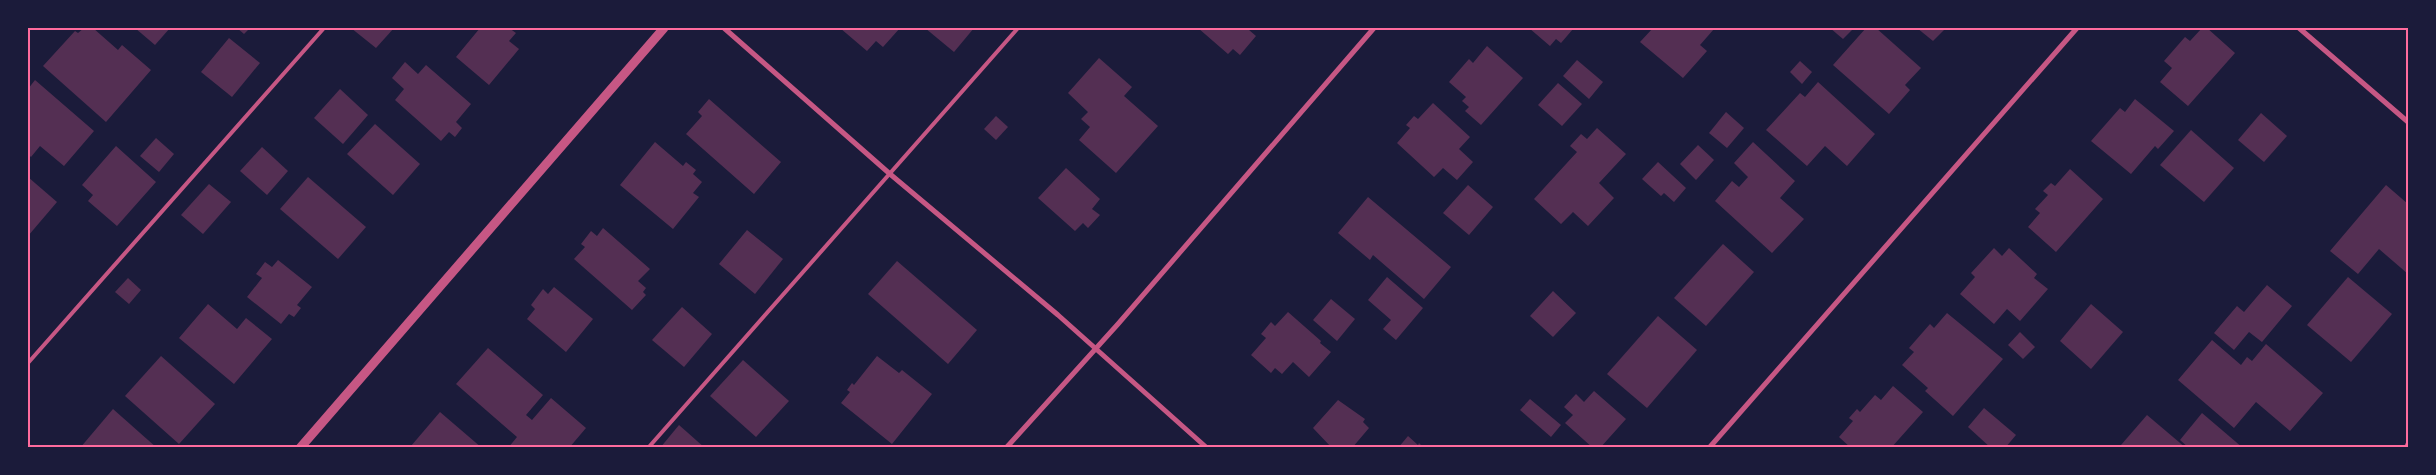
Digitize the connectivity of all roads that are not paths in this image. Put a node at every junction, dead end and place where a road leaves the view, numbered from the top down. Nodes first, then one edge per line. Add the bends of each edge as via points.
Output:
1 (324, 28) edge
2 (664, 28) edge
3 (724, 28) edge
4 (1018, 28) edge
5 (1374, 28) edge
6 (2076, 28) edge
7 (2299, 28) edge
8 (2408, 122) edge
9 (890, 174) junction
10 (1095, 349) junction
11 (28, 363) edge
12 (2408, 444) edge
13 (300, 448) edge
14 (648, 448) edge
15 (1006, 448) edge
16 (1207, 448) edge
17 (1710, 448) edge
18 (2406, 448) edge

1 - 11 lane
2 - 13 street
3 - 9 street
4 - 9 lane
5 - 10 street
6 - 17 street
7 - 8 street
9 - 10 street
9 - 14 lane
10 - 15 street
10 - 16 street
12 - 18 street

